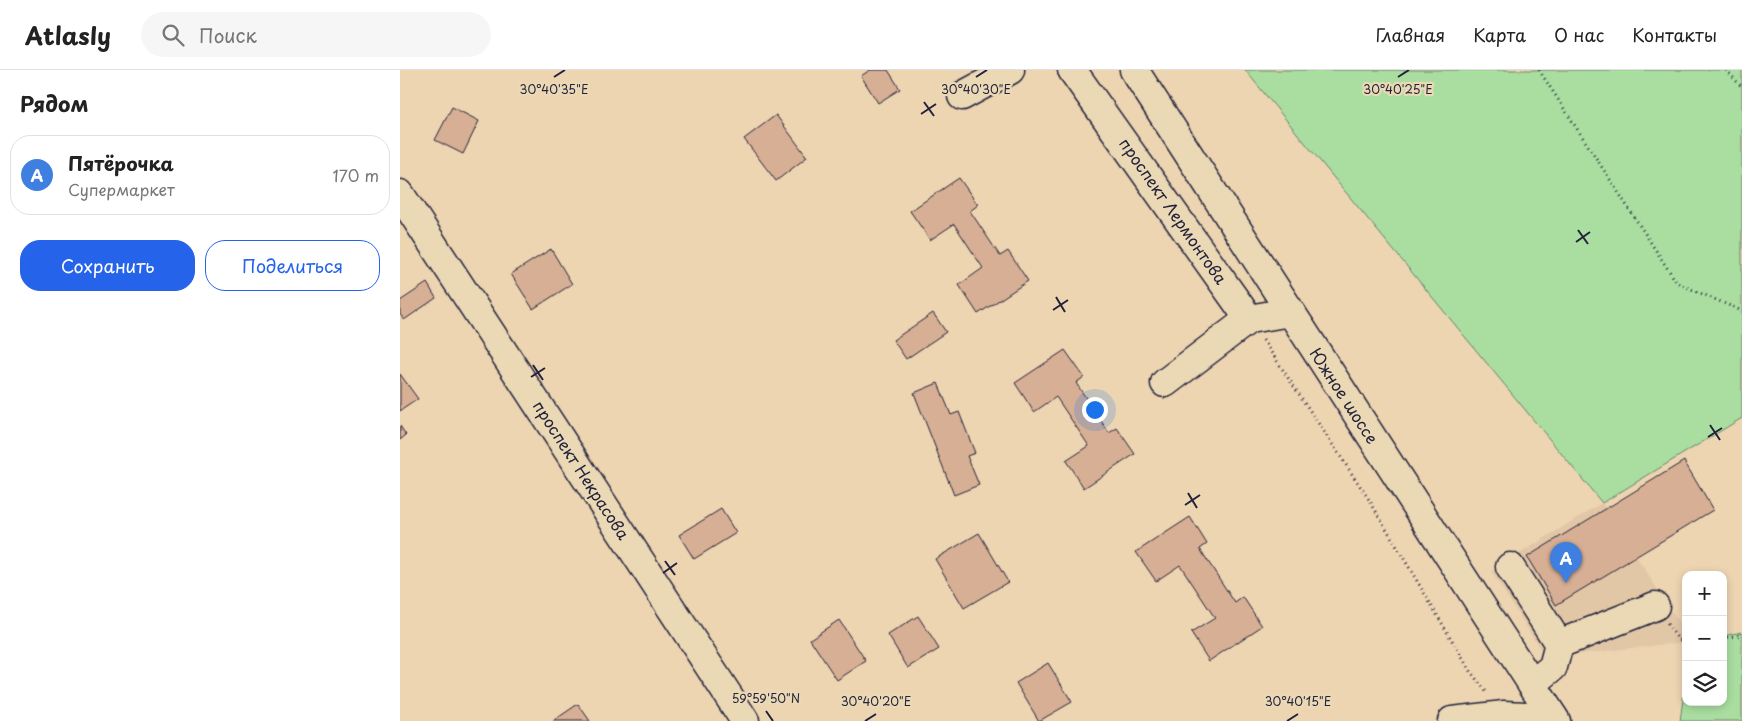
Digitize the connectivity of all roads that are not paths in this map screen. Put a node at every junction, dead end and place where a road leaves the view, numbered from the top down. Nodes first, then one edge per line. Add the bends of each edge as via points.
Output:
1 (1010, 70) edge
2 (1072, 70) edge
3 (1134, 70) edge
4 (962, 96) dead end
5 (400, 194) edge
6 (1290, 312) junction
7 (1249, 319) junction
8 (1165, 383) dead end
9 (1510, 568) dead end
10 (1655, 606) dead end
11 (1559, 644) junction
12 (1532, 684) junction
13 (1555, 719) edge
14 (745, 721) edge
15 (1452, 721) edge

1 - 4 street
2 - 7 street, проспект Лермонтова
3 - 6 street, Южное шоссе
5 - 14 street, проспект Некрасова
6 - 7 street
6 - 12 street, Южное шоссе
7 - 8 street
9 - 11 street
10 - 11 street
11 - 12 street via 1553,667
12 - 13 street, Южное шоссе
13 - 15 street via 1504,715

